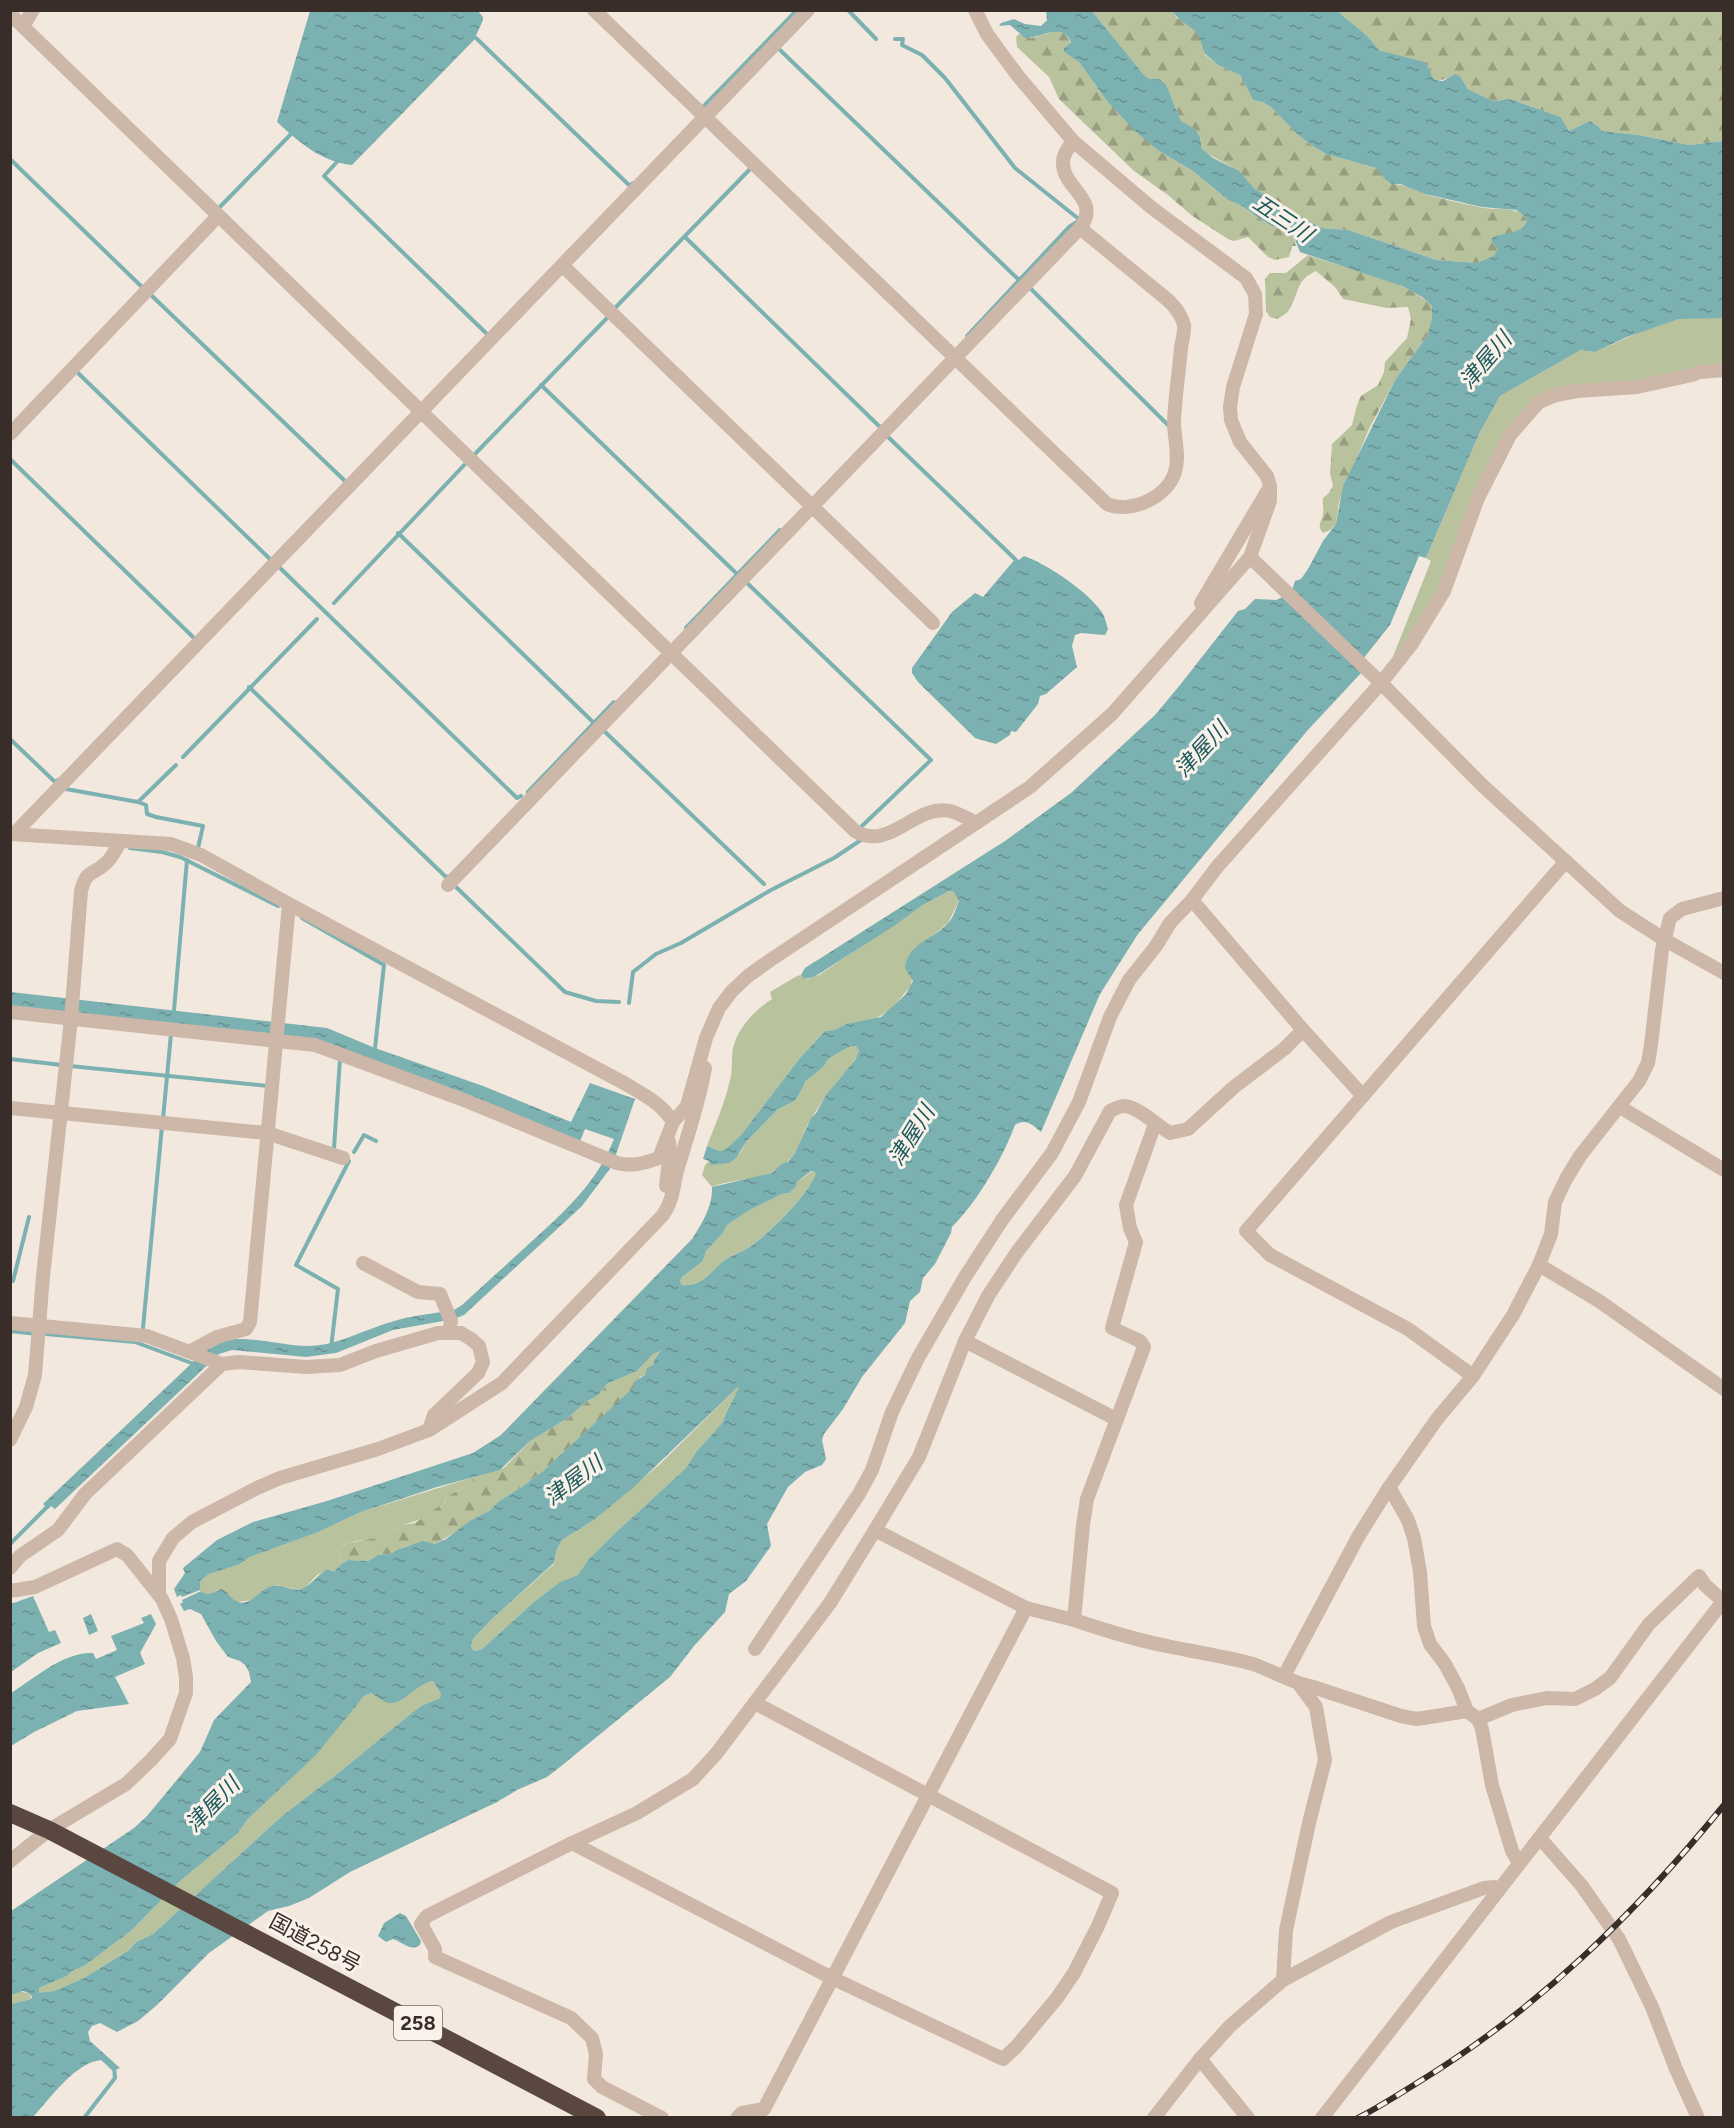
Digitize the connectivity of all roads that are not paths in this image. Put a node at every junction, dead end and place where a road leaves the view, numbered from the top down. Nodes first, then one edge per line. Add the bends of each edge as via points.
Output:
1 (33, 10) edge
2 (594, 10) edge
3 (808, 10) edge
4 (975, 10) edge
5 (10, 14) edge
6 (22, 26) junction
7 (705, 117) junction
8 (1073, 141) junction
9 (218, 216) junction
10 (1080, 228) junction
11 (563, 266) junction
12 (956, 357) junction
13 (1724, 370) edge
14 (422, 412) junction
15 (10, 434) edge
16 (1270, 486) junction
17 (811, 506) junction
18 (1254, 561) junction
19 (933, 623) dead end
20 (671, 654) junction
21 (1152, 668) junction
22 (1381, 683) junction
23 (976, 823) junction
24 (12, 834) edge
25 (120, 842) junction
26 (1566, 861) junction
27 (448, 885) dead end
28 (1724, 898) edge
29 (1192, 900) junction
30 (289, 904) junction
31 (1665, 940) junction
32 (1724, 973) edge
33 (10, 1012) edge
34 (70, 1019) junction
35 (1304, 1030) junction
36 (706, 1038) junction
37 (275, 1041) junction
38 (1364, 1096) junction
39 (1620, 1107) junction
40 (10, 1108) edge
41 (61, 1114) junction
42 (673, 1122) junction
43 (1155, 1124) junction
44 (267, 1133) junction
45 (668, 1137) junction
46 (343, 1158) dead end
47 (1724, 1170) edge
48 (663, 1215) junction
49 (363, 1263) dead end
50 (1539, 1265) junction
51 (449, 1321) junction
52 (10, 1323) edge
53 (39, 1325) junction
54 (965, 1341) junction
55 (196, 1353) junction
56 (218, 1363) junction
57 (1473, 1376) junction
58 (1724, 1389) edge
59 (1116, 1419) junction
60 (429, 1430) junction
61 (10, 1440) edge
62 (1388, 1489) junction
63 (875, 1530) junction
64 (10, 1568) edge
65 (10, 1591) edge
66 (159, 1594) junction
67 (1723, 1601) edge
68 (1026, 1608) junction
69 (1074, 1620) junction
70 (755, 1649) dead end
71 (1284, 1676) junction
72 (1299, 1684) junction
73 (755, 1703) junction
74 (1473, 1715) junction
75 (928, 1793) junction
76 (10, 1813) edge
77 (49, 1830) junction
78 (1540, 1838) junction
79 (572, 1844) junction
80 (10, 1861) edge
81 (1519, 1863) junction
82 (1499, 1889) junction
83 (832, 1978) junction
84 (1283, 1980) junction
85 (1200, 2059) junction
86 (597, 2118) edge
87 (662, 2118) edge
88 (737, 2118) edge
89 (1154, 2118) edge
90 (1248, 2118) edge
91 (1322, 2118) edge
92 (1698, 2118) edge

1 - 6 street
2 - 7 street
3 - 7 street
4 - 8 street via 1017,76
5 - 6 street
6 - 9 street
7 - 11 street
7 - 12 street
8 - 10 street via 1062,163 1087,208 1087,219
8 - 16 street via 1251,285 1256,314 1233,387 1231,420 1240,442 1267,476
9 - 14 street
9 - 15 street
10 - 12 street
10 - 12 street via 1169,301 1184,325 1174,422 1177,459 1175,473 1160,493 1151,500 1124,507 1107,504
11 - 14 street
11 - 17 street
12 - 17 street
13 - 22 street via 1637,387 1576,391 1539,402 1510,435 1497,457 1433,611
14 - 20 street
14 - 24 street
16 - 18 street via 1270,501
16 - 21 street via 1203,600
17 - 19 street
17 - 20 street
18 - 21 street
18 - 22 street
20 - 23 street via 862,835 890,834 924,813 950,811
20 - 27 street
21 - 23 street via 1112,714 1030,787
22 - 26 street via 1482,785
22 - 29 street
23 - 36 street via 748,976 718,1008
24 - 25 street
25 - 30 street via 171,844 201,855
25 - 34 street via 106,864 91,871 83,882
26 - 31 street via 1620,911
26 - 38 street
28 - 31 street via 1682,909 1670,918
29 - 35 street
29 - 70 street via 1170,923 1129,980 1110,1017 1079,1102 1052,1153 965,1277 918,1358 892,1412 872,1470
30 - 37 street
30 - 42 street via 624,1083 657,1104
31 - 32 street
31 - 39 street via 1648,1063
33 - 34 street
34 - 37 street
34 - 41 street
35 - 38 street
35 - 43 street via 1188,1129 1170,1133
36 - 42 street via 687,1106
36 - 48 street via 702,1087 670,1204
37 - 44 street
37 - 45 street via 332,1051 617,1163 643,1163 659,1158
38 - 57 street via 1246,1231 1270,1255 1408,1329
39 - 47 street
39 - 50 street via 1566,1179 1555,1202 1551,1234
40 - 41 street
41 - 44 street
41 - 53 street
42 - 45 street
43 - 54 street via 1138,1110 1124,1106 1110,1111 1075,1176 1017,1252
43 - 59 street via 1126,1205 1136,1242 1112,1328 1140,1341 1144,1347
44 - 46 street
44 - 55 street via 250,1322 246,1329 217,1337
45 - 48 street
48 - 60 street via 502,1383
49 - 51 street via 418,1292 440,1294
50 - 57 street via 1513,1316
50 - 58 street
51 - 56 street via 438,1333 340,1365
51 - 60 street via 479,1346 483,1362 478,1373 434,1415
52 - 53 street
53 - 55 street via 147,1336
53 - 61 street via 35,1375 27,1407
54 - 59 street
54 - 63 street via 919,1457
55 - 56 street
56 - 64 street via 85,1494 58,1530 20,1556
57 - 62 street
59 - 69 street via 1087,1499
60 - 66 street via 280,1478 192,1522 173,1538 159,1561
62 - 71 street
62 - 74 street via 1408,1520 1414,1538 1424,1626 1430,1644
63 - 68 street
63 - 73 street via 830,1603
65 - 66 street via 35,1587 117,1549 127,1555
66 - 77 street via 171,1619 186,1677 186,1693 170,1739 126,1784
67 - 74 street via 1699,1576 1649,1624 1610,1678 1595,1689 1575,1699 1547,1698
67 - 78 street
68 - 69 street
68 - 75 street
69 - 71 street via 1244,1662
71 - 72 street
72 - 74 street via 1417,1719
72 - 84 street via 1316,1707 1325,1760 1286,1930
73 - 75 street
73 - 79 street via 693,1779 637,1813
74 - 81 street via 1482,1729 1492,1785
75 - 83 street
75 - 83 street via 1112,1893 1074,1973 1003,2059
76 - 77 highway, 国道258号 / 258
77 - 80 street
77 - 86 highway, 国道258号 / 258
78 - 81 street
78 - 92 street via 1582,1886 1619,1939
79 - 83 street
79 - 87 street via 427,1916 421,1924 435,1949 435,1957 571,2018 592,2038 596,2054 594,2079
81 - 82 street
82 - 84 street via 1485,1888 1391,1922
82 - 91 street
83 - 88 street via 764,2109 742,2113
84 - 85 street via 1230,2026
85 - 89 street
85 - 90 street

